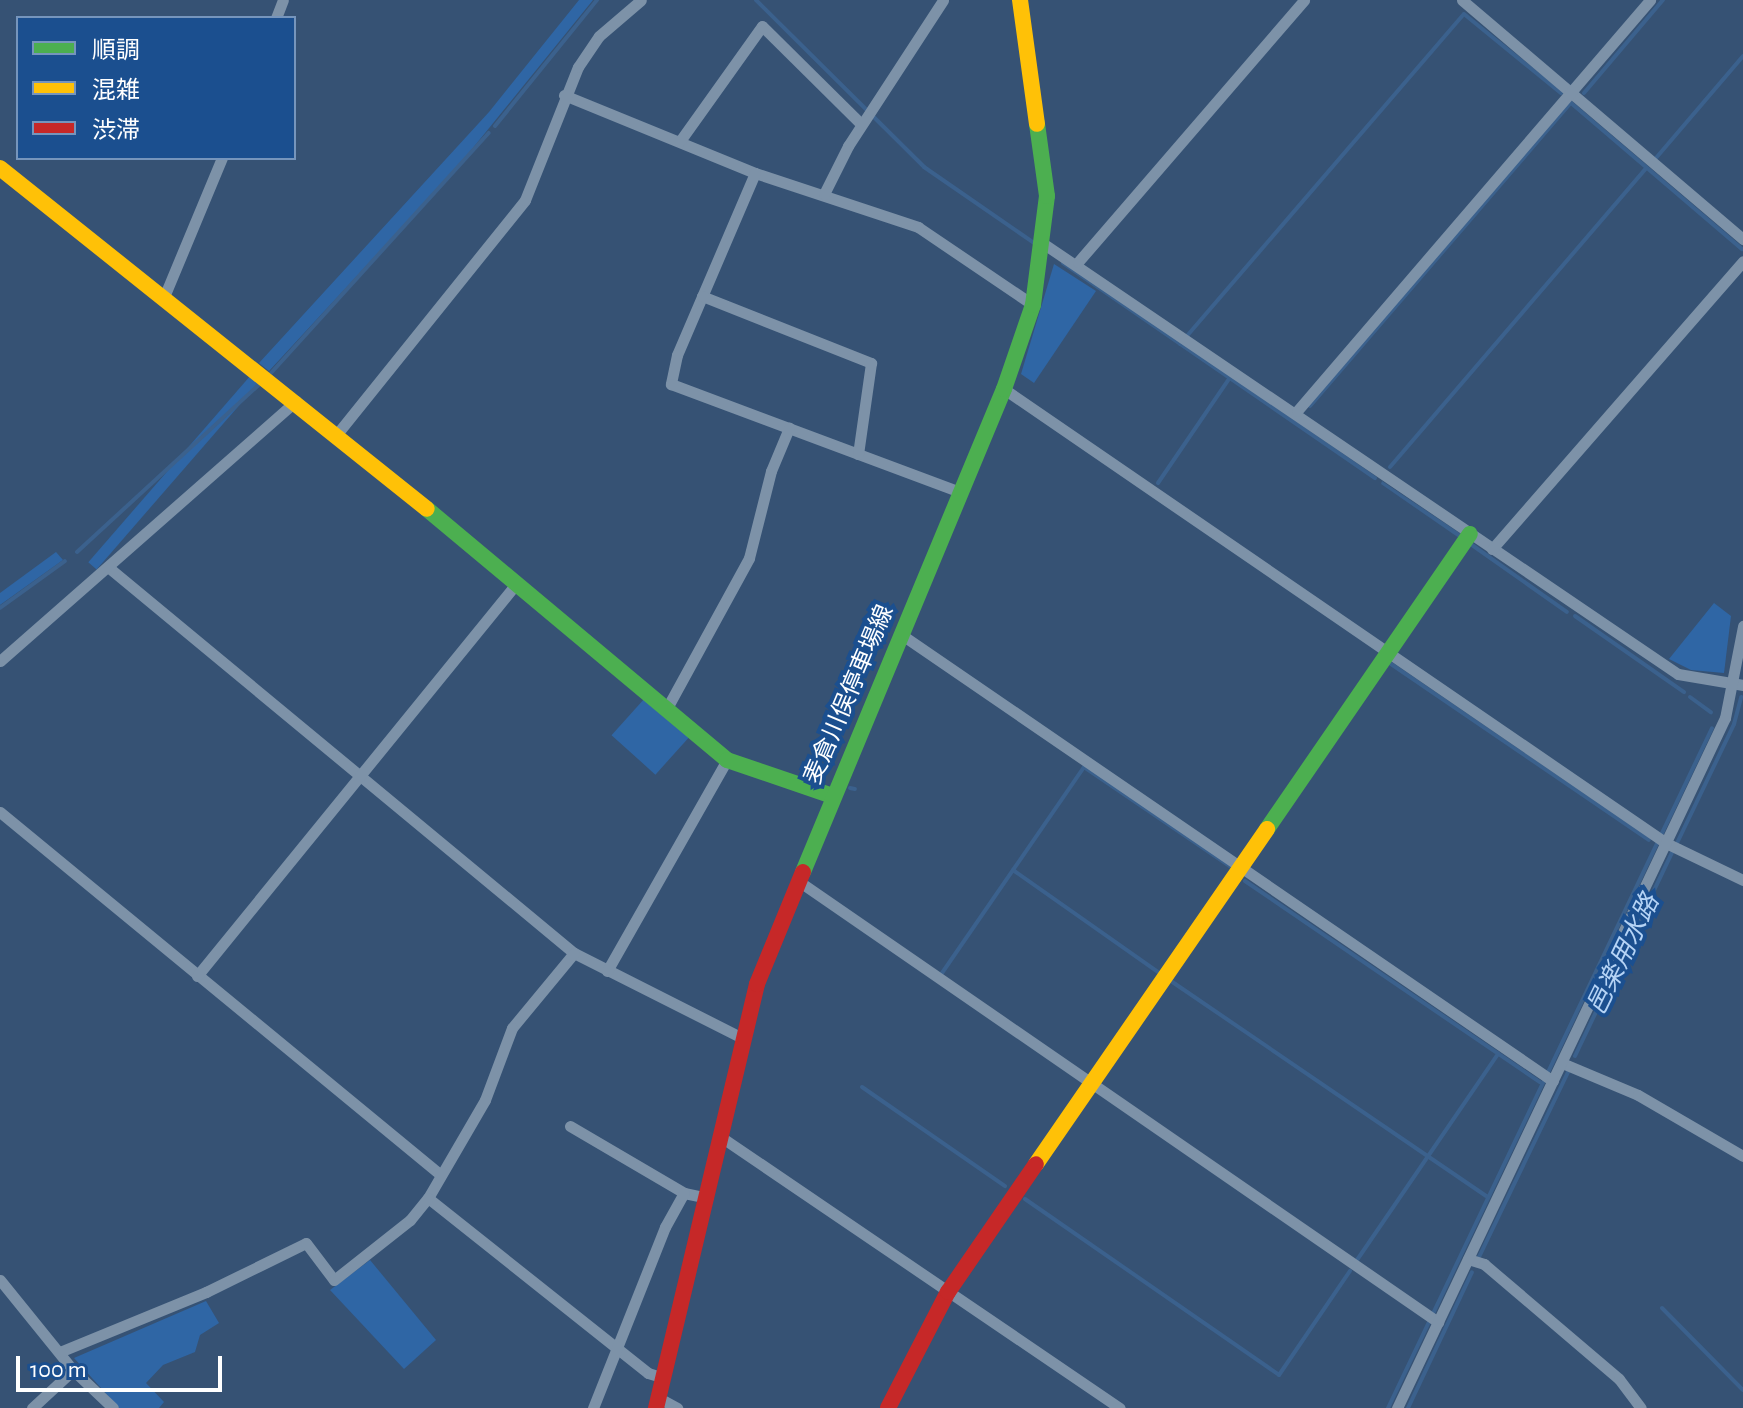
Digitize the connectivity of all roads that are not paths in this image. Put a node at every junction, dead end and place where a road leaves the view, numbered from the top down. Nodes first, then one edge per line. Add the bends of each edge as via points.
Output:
1 (641, 0) edge
2 (943, 0) edge
3 (1020, 0) edge
4 (1304, 0) edge
5 (1462, 0) edge
6 (1650, 0) edge
7 (1571, 92) junction
8 (564, 95) junction
9 (861, 124) junction
10 (680, 141) junction
11 (221, 160) edge
12 (0, 168) edge
13 (755, 173) junction
14 (824, 194) junction
15 (1743, 239) edge
16 (1044, 244) junction
17 (1743, 261) edge
18 (1078, 262) junction
19 (702, 296) junction
20 (164, 297) junction
21 (1033, 305) junction
22 (1004, 389) junction
23 (296, 401) junction
24 (1297, 411) junction
25 (789, 428) junction
26 (337, 434) junction
27 (858, 454) junction
28 (960, 492) junction
29 (1470, 534) junction
30 (1492, 549) junction
31 (108, 567) junction
32 (516, 584) junction
33 (1743, 626) edge
34 (902, 635) junction
35 (1390, 653) junction
36 (0, 661) edge
37 (1738, 685) edge
38 (667, 708) junction
39 (727, 760) junction
40 (359, 775) junction
41 (833, 796) junction
42 (0, 812) edge
43 (1666, 843) junction
44 (1240, 867) junction
45 (797, 880) junction
46 (1743, 880) edge
47 (574, 953) junction
48 (607, 971) junction
49 (197, 976) junction
50 (744, 1039) junction
51 (1562, 1063) junction
52 (1553, 1081) junction
53 (1089, 1083) junction
54 (570, 1126) dead end
55 (721, 1137) junction
56 (1743, 1156) edge
57 (441, 1175) junction
58 (684, 1193) junction
59 (428, 1198) junction
60 (707, 1198) junction
61 (1468, 1259) junction
62 (0, 1280) edge
63 (948, 1292) junction
64 (1438, 1322) junction
65 (618, 1348) junction
66 (62, 1351) junction
67 (73, 1370) junction
68 (664, 1378) junction
69 (658, 1403) edge
70 (32, 1408) edge
71 (113, 1408) edge
72 (593, 1408) edge
73 (677, 1408) edge
74 (888, 1408) edge
75 (1120, 1408) edge
76 (1397, 1408) edge
77 (1641, 1408) edge

1 - 8 street via 599,36
2 - 9 street
3 - 16 street, 麦倉川俣停車場線 via 1044,168
4 - 18 street
5 - 7 street
6 - 7 street
7 - 15 street
7 - 24 street
8 - 10 street
8 - 26 street via 525,200
9 - 10 street via 762,26
9 - 14 street
10 - 13 street
11 - 20 street
12 - 20 street
13 - 14 street
13 - 19 street
14 - 21 street via 918,227
16 - 18 street
16 - 21 street, 麦倉川俣停車場線
17 - 30 street
18 - 24 street
19 - 25 street via 671,384
19 - 27 street via 871,363
20 - 23 street
21 - 22 street, 麦倉川俣停車場線
22 - 28 street, 麦倉川俣停車場線
22 - 35 street
23 - 26 street
23 - 31 street
24 - 29 street
25 - 27 street
25 - 38 street via 771,471 749,558
26 - 32 street
27 - 28 street
28 - 34 street, 麦倉川俣停車場線
29 - 30 street
29 - 35 street
30 - 37 street via 1678,674
31 - 36 street
31 - 40 street
32 - 38 street
32 - 40 street
33 - 37 street
34 - 41 street, 麦倉川俣停車場線
34 - 44 street
35 - 43 street
35 - 44 street
37 - 43 street
38 - 39 street
39 - 41 street
39 - 48 street
40 - 47 street
40 - 49 street
41 - 45 street, 麦倉川俣停車場線
42 - 49 street
43 - 46 street
43 - 51 street
44 - 52 street
44 - 53 street
45 - 50 street, 麦倉川俣停車場線 via 757,984
45 - 53 street
47 - 48 street
47 - 57 street via 512,1028 485,1100
48 - 50 street
49 - 57 street
50 - 55 street, 麦倉川俣停車場線
51 - 52 street
51 - 56 street via 1638,1095
52 - 61 street
53 - 63 street
53 - 64 street
54 - 58 street
55 - 60 street, 麦倉川俣停車場線
55 - 63 street
57 - 59 street
58 - 60 street
58 - 65 street via 665,1227
59 - 65 street
59 - 66 street via 410,1220 334,1280 306,1243 206,1292
60 - 68 street, 麦倉川俣停車場線
61 - 64 street
61 - 77 street via 1484,1264 1619,1379
62 - 66 street
63 - 74 street
63 - 75 street
64 - 76 street
65 - 68 street via 648,1373
65 - 72 street
66 - 67 street
67 - 70 street
67 - 71 street
68 - 69 street, 麦倉川俣停車場線
69 - 73 street

